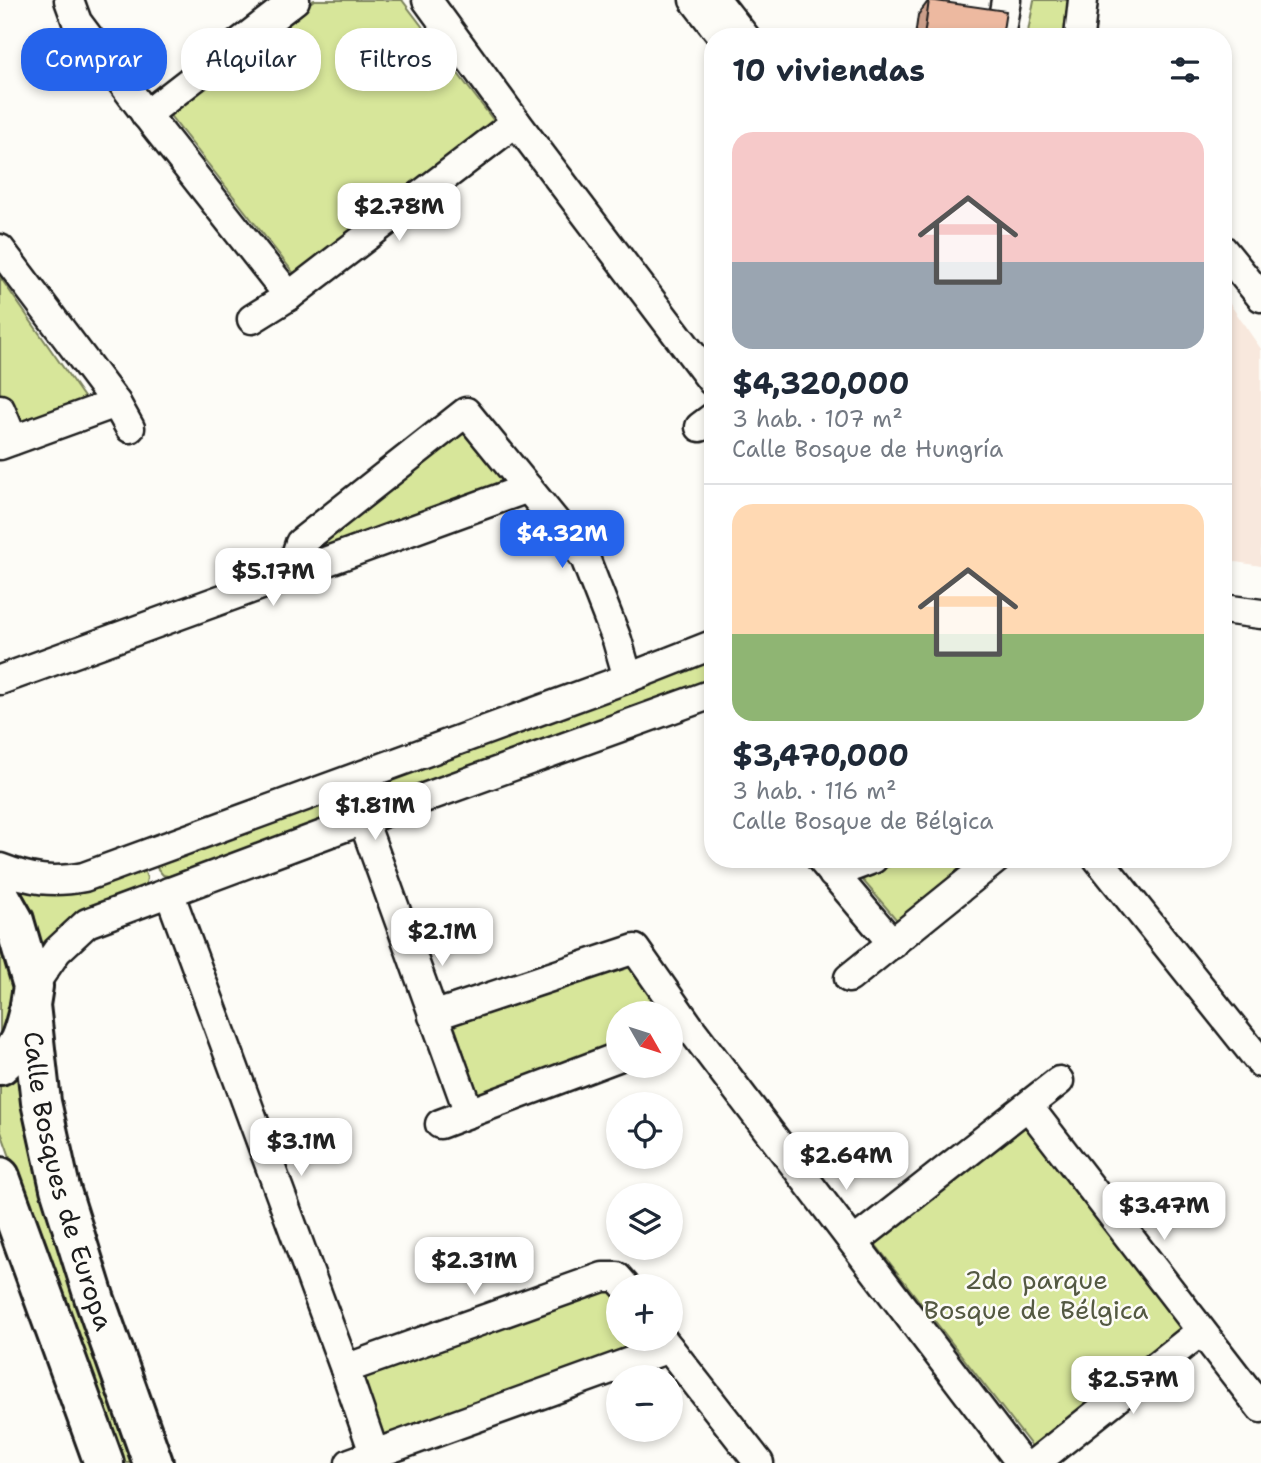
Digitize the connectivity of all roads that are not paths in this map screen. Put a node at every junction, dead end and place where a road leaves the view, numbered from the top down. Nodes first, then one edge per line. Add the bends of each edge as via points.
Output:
1 (69, 0) edge
2 (295, 0) edge
3 (427, 0) edge
4 (694, 0) edge
5 (716, 0) edge
6 (1006, 0) edge
7 (1021, 0) edge
8 (1083, 0) edge
9 (716, 28) edge
10 (738, 28) edge
11 (1001, 28) edge
12 (1017, 28) edge
13 (1080, 28) edge
14 (146, 115) junction
15 (516, 122) junction
16 (0, 248) edge
17 (1232, 261) edge
18 (289, 296) junction
19 (1261, 297) edge
20 (252, 319) dead end
21 (702, 355) edge
22 (116, 403) junction
23 (0, 409) edge
24 (130, 428) dead end
25 (6, 442) edge
26 (528, 488) junction
27 (289, 576) junction
28 (1232, 610) edge
29 (1261, 614) edge
30 (704, 648) edge
31 (628, 678) junction
32 (0, 680) edge
33 (704, 697) edge
34 (363, 820) junction
35 (0, 868) edge
36 (829, 868) edge
37 (985, 868) edge
38 (1105, 868) edge
39 (169, 892) junction
40 (0, 896) edge
41 (892, 944) junction
42 (849, 978) dead end
43 (31, 995) junction
44 (663, 1001) edge
45 (433, 1016) junction
46 (683, 1035) edge
47 (606, 1062) edge
48 (1261, 1063) edge
49 (0, 1065) edge
50 (1059, 1081) dead end
51 (1028, 1106) junction
52 (469, 1113) junction
53 (440, 1124) dead end
54 (0, 1177) edge
55 (854, 1242) junction
56 (606, 1279) edge
57 (1201, 1331) junction
58 (645, 1351) edge
59 (672, 1351) edge
60 (345, 1369) junction
61 (1261, 1408) edge
62 (362, 1458) edge
63 (104, 1463) edge
64 (153, 1463) edge
65 (759, 1463) edge
66 (1021, 1463) edge
67 (1035, 1463) edge

1 - 14 street via 77,22
2 - 14 street
3 - 15 street
4 - 9 street
5 - 10 street
6 - 11 street
7 - 12 street
8 - 13 street
14 - 18 street
15 - 18 street
15 - 21 street
16 - 22 street
17 - 19 street
18 - 20 street
22 - 24 street
22 - 25 street
23 - 25 street
26 - 27 street
26 - 27 street via 466,412 300,543
26 - 31 street via 585,558
27 - 32 street
28 - 29 street
30 - 31 street
31 - 35 street via 84,877 58,881 29,878
33 - 34 street
34 - 39 street
34 - 45 street
36 - 41 street
37 - 41 street
38 - 48 street
39 - 43 street via 87,923 57,951
39 - 60 street
40 - 43 street, Calle Bosques de Europa via 14,921
41 - 42 street
43 - 49 street via 18,1044
43 - 64 street, Calle Bosques de Europa via 41,1102 60,1188 94,1300
44 - 45 street via 635,949
45 - 52 street
46 - 55 street
47 - 52 street
50 - 51 street
51 - 55 street
51 - 57 street
52 - 53 street
54 - 63 street, Calle Bosques de Europa
55 - 66 street
56 - 60 street
57 - 61 street
57 - 67 street
58 - 62 street
59 - 65 street
60 - 62 street

